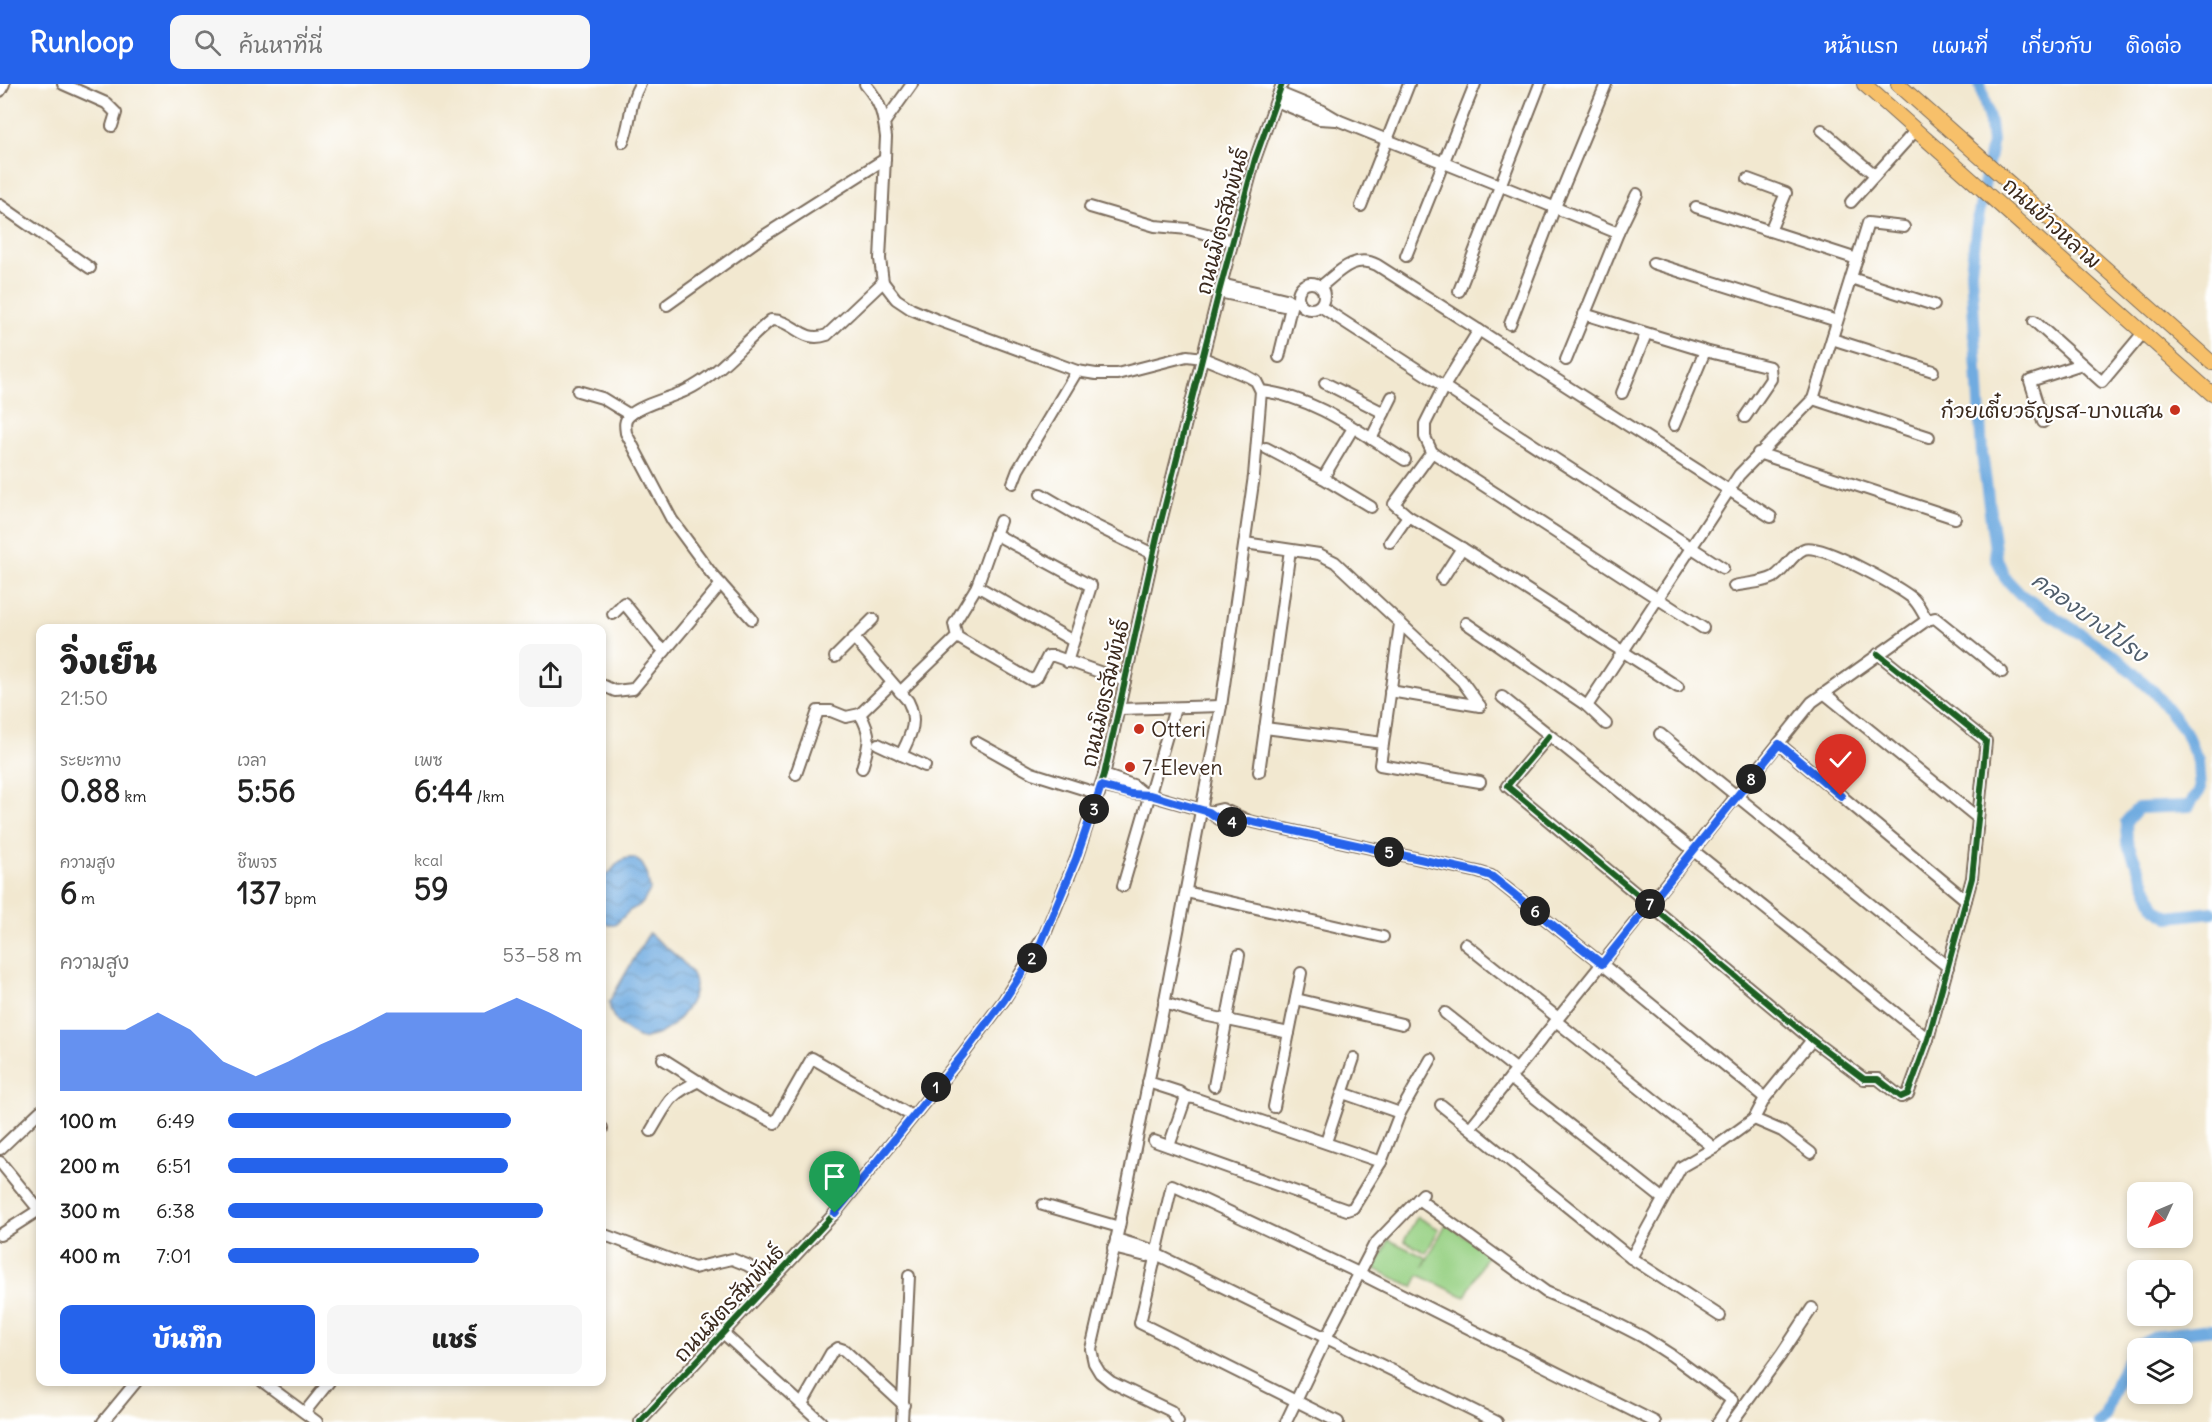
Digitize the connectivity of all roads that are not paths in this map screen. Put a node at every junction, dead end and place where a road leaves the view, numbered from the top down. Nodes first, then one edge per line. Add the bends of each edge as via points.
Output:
1 (4, 84) edge
2 (63, 84) edge
3 (640, 84) edge
4 (864, 84) edge
5 (912, 84) edge
6 (1409, 84) edge
7 (1475, 84) edge
8 (1540, 84) edge
9 (1606, 84) edge
10 (1864, 84) edge
11 (1898, 84) edge
12 (0, 91) edge
13 (1279, 93) edge
14 (884, 123) junction
15 (112, 126) dead end
16 (1822, 130) dead end
17 (1916, 130) junction
18 (1387, 140) junction
19 (624, 142) dead end
20 (885, 159) junction
21 (1445, 163) junction
22 (1875, 175) junction
23 (1748, 178) dead end
24 (1499, 185) junction
25 (1637, 194) dead end
26 (1851, 202) dead end
27 (0, 205) edge
28 (1361, 206) dead end
29 (1090, 207) dead end
30 (1555, 207) junction
31 (1696, 207) dead end
32 (1904, 227) dead end
33 (1770, 231) junction
34 (1618, 232) junction
35 (1233, 241) junction
36 (1406, 256) dead end
37 (1857, 259) junction
38 (1653, 263) dead end
39 (90, 268) dead end
40 (1851, 278) junction
41 (883, 282) junction
42 (1320, 287) junction
43 (1220, 288) junction
44 (1459, 291) dead end
45 (1296, 302) junction
46 (667, 305) dead end
47 (1934, 305) dead end
48 (1320, 306) junction
49 (1584, 314) junction
50 (1837, 321) junction
51 (2034, 321) dead end
52 (1510, 324) dead end
53 (1479, 330) junction
54 (2143, 333) junction
55 (1646, 334) junction
56 (1832, 339) junction
57 (1705, 351) junction
58 (1279, 357) dead end
59 (1203, 358) junction
60 (1566, 360) dead end
61 (2212, 363) edge
62 (2082, 364) junction
63 (1077, 371) junction
64 (1933, 371) dead end
65 (1324, 383) dead end
66 (1443, 387) junction
67 (578, 391) dead end
68 (1261, 391) junction
69 (1622, 393) dead end
70 (2212, 394) edge
71 (1392, 397) dead end
72 (1813, 399) junction
73 (1384, 413) junction
74 (630, 415) junction
75 (1745, 417) dead end
76 (2043, 422) dead end
77 (1674, 425) dead end
78 (1353, 428) junction
79 (1929, 437) dead end
80 (1371, 439) junction
81 (1266, 448) dead end
82 (1432, 452) junction
83 (1758, 453) junction
84 (1405, 460) dead end
85 (1323, 478) junction
86 (1013, 483) dead end
87 (1729, 491) junction
88 (1041, 495) dead end
89 (1371, 507) dead end
90 (1408, 516) junction
91 (1771, 517) dead end
92 (1955, 518) dead end
93 (999, 521) dead end
94 (995, 534) junction
95 (1390, 542) dead end
96 (1245, 543) junction
97 (1462, 548) junction
98 (1691, 548) junction
99 (1290, 550) junction
100 (1153, 554) junction
101 (1723, 568) dead end
102 (1442, 579) dead end
103 (721, 584) junction
104 (978, 586) junction
105 (1734, 586) dead end
106 (1657, 600) junction
107 (613, 614) dead end
108 (752, 619) dead end
109 (873, 619) dead end
110 (1927, 620) junction
111 (1466, 623) dead end
112 (1400, 624) junction
113 (1702, 628) dead end
114 (957, 637) junction
115 (854, 638) junction
116 (1072, 641) junction
117 (665, 651) junction
118 (1623, 652) junction
119 (1878, 654) junction
120 (835, 657) dead end
121 (1068, 662) junction
122 (2002, 672) dead end
123 (1125, 681) junction
124 (892, 683) junction
125 (1678, 687) dead end
126 (606, 688) edge
127 (1390, 691) junction
128 (900, 692) junction
129 (1824, 693) junction
130 (1502, 697) dead end
131 (1221, 706) junction
132 (1587, 706) junction
133 (1175, 708) junction
134 (1120, 709) junction
135 (860, 714) junction
136 (1606, 724) dead end
137 (1266, 728) junction
138 (1660, 734) dead end
139 (1549, 736) junction
140 (976, 742) dead end
141 (1383, 743) junction
142 (878, 744) dead end
143 (1779, 744) junction
144 (901, 755) junction
145 (925, 766) dead end
146 (862, 768) dead end
147 (1259, 772) dead end
148 (796, 774) dead end
149 (1480, 782) dead end
150 (1101, 785) junction
151 (1147, 794) junction
152 (1736, 797) junction
153 (1206, 811) junction
154 (1978, 818) junction
155 (1694, 850) junction
156 (1123, 886) dead end
157 (1186, 892) junction
158 (1966, 900) junction
159 (1649, 906) junction
160 (1383, 938) dead end
161 (1465, 944) dead end
162 (1239, 955) dead end
163 (1602, 964) junction
164 (1948, 967) junction
165 (1301, 973) dead end
166 (1296, 999) junction
167 (1164, 1006) junction
168 (1445, 1013) dead end
169 (1227, 1020) junction
170 (1557, 1020) junction
171 (1402, 1024) dead end
172 (1289, 1033) junction
173 (1928, 1039) junction
174 (1812, 1040) junction
175 (1354, 1058) dead end
176 (663, 1059) dead end
177 (1431, 1059) dead end
178 (1514, 1074) junction
179 (699, 1081) junction
180 (1148, 1085) junction
181 (1214, 1086) dead end
182 (1343, 1093) junction
183 (1186, 1097) junction
184 (1765, 1098) junction
185 (1441, 1105) dead end
186 (1274, 1107) dead end
187 (1400, 1113) junction
188 (36, 1116) edge
189 (912, 1116) junction
190 (1754, 1119) junction
191 (1470, 1128) junction
192 (651, 1131) dead end
193 (1154, 1141) dead end
194 (1326, 1142) junction
195 (1169, 1146) junction
196 (1714, 1148) junction
197 (0, 1149) edge
198 (1811, 1153) dead end
199 (0, 1162) edge
200 (1381, 1162) junction
201 (1663, 1199) junction
202 (1043, 1205) dead end
203 (36, 1206) edge
204 (36, 1213) edge
205 (1119, 1227) junction
206 (0, 1235) edge
207 (606, 1235) edge
208 (1115, 1243) junction
209 (1156, 1254) junction
210 (1631, 1258) junction
211 (1359, 1273) junction
212 (909, 1276) dead end
213 (770, 1282) junction
214 (1812, 1308) dead end
215 (1720, 1316) dead end
216 (723, 1333) junction
217 (1326, 1338) junction
218 (133, 1386) edge
219 (268, 1386) edge
220 (327, 1386) edge
221 (1296, 1401) junction
222 (802, 1404) junction
223 (904, 1405) junction
224 (311, 1419) edge
225 (103, 1422) edge
226 (640, 1422) edge
227 (821, 1422) edge
228 (902, 1422) edge
229 (1179, 1422) edge
230 (1286, 1422) edge
231 (1338, 1422) edge
232 (1497, 1422) edge
233 (1654, 1422) edge
234 (1718, 1422) edge
235 (1732, 1422) edge

1 - 12 street
2 - 15 street via 106,104 116,113
3 - 19 street via 631,99
4 - 14 street via 878,99
5 - 14 street
6 - 18 street
7 - 21 street
8 - 24 street
9 - 30 street
10 - 17 main road, ถนนข้าวหลาม
11 - 61 main road, ถนนข้าวหลาม
13 - 18 street
13 - 35 street, ถนนมิตรสัมพันธ์ via 1255,159
14 - 20 street
16 - 22 street
17 - 22 street
17 - 54 main road, ถนนข้าวหลาม
18 - 21 street
18 - 28 street
20 - 41 street via 880,259
20 - 46 street via 762,237
21 - 24 street
21 - 36 street
22 - 26 street
23 - 33 street via 1786,193
24 - 30 street
24 - 44 street
25 - 34 street
27 - 39 street
29 - 35 street via 1155,226 1188,229
30 - 34 street
30 - 52 street
31 - 33 street
32 - 37 street via 1868,223
33 - 37 street
34 - 49 street
35 - 43 street, ถนนมิตรสัมพันธ์
37 - 40 street
38 - 50 street
40 - 47 street
40 - 50 street
41 - 63 street via 911,309
41 - 74 street via 827,335 810,337 782,320 771,320 697,384
42 - 45 street via 1305,286
42 - 48 street via 1324,294
42 - 53 street via 1352,262 1369,261
43 - 45 street
43 - 59 street, ถนนมิตรสัมพันธ์
45 - 48 street via 1308,309
45 - 58 street
48 - 66 street
49 - 55 street
49 - 60 street
50 - 56 street
51 - 62 street
53 - 66 street
53 - 87 street
54 - 62 street via 2102,382
54 - 70 main road, ถนนข้าวหลาม
55 - 57 street
55 - 69 street
56 - 64 street
56 - 72 street
57 - 75 street via 1770,367 1771,379
57 - 77 street
59 - 63 street via 1187,356 1117,374
59 - 68 street via 1256,381
59 - 100 street, ถนนมิตรสัมพันธ์
62 - 76 street via 2030,381
63 - 86 street
65 - 73 street
66 - 82 street via 1425,424 1425,437
66 - 98 street
67 - 74 street via 602,398
68 - 78 street via 1318,408
68 - 96 street
71 - 73 street
72 - 79 street
72 - 83 street
73 - 80 street
74 - 103 street via 625,423 626,433 654,488 672,520
78 - 80 street
78 - 85 street
80 - 84 street
81 - 85 street
82 - 90 street via 1394,504
82 - 106 street
83 - 87 street
83 - 92 street
85 - 89 street
87 - 91 street
87 - 98 street
88 - 100 street
90 - 95 street
90 - 97 street
93 - 94 street
94 - 104 street
94 - 116 street via 1091,586
96 - 99 street
96 - 131 street
97 - 102 street
97 - 118 street
98 - 101 street
98 - 106 street
99 - 112 street via 1319,554 1335,562
99 - 137 street
100 - 123 street, ถนนมิตรสัมพันธ์
103 - 108 street
103 - 117 street
104 - 114 street via 954,624
104 - 116 street
105 - 110 street via 1775,576 1803,549 1812,547 1893,585 1914,599
106 - 113 street
106 - 118 street
107 - 117 street via 624,603
109 - 115 street
110 - 119 street
110 - 122 street via 1935,618
111 - 132 street
112 - 127 street
112 - 127 street via 1462,681 1480,706
114 - 121 street via 1031,680 1037,677 1048,656
114 - 128 street
115 - 120 street
115 - 124 street
116 - 121 street
117 - 126 street via 633,689
118 - 125 street
118 - 132 street
119 - 129 street
119 - 154 street via 1986,741
121 - 123 street
123 - 134 street, ถนนมิตรสัมพันธ์
124 - 128 street
124 - 135 street
127 - 141 street
128 - 144 street via 915,720
129 - 143 street via 1812,702
129 - 154 street
130 - 139 street
131 - 133 street
131 - 153 street
132 - 136 street
133 - 134 street
133 - 151 street
134 - 150 street, ถนนมิตรสัมพันธ์
135 - 146 street via 870,741
135 - 148 street via 846,717 818,711
137 - 141 street
137 - 147 street
138 - 152 street
139 - 155 street
139 - 159 street via 1507,786
140 - 150 street via 1032,773
141 - 149 street via 1380,765
142 - 144 street
143 - 152 street
143 - 158 street
144 - 145 street
150 - 151 street via 1133,786
150 - 189 street, ถนนมิตรสัมพันธ์ via 1076,859 1040,945 1004,1000
151 - 153 street
151 - 156 street
152 - 155 street
152 - 164 street
153 - 157 street
153 - 163 street via 1232,822 1249,821 1491,876
154 - 158 street
155 - 159 street
155 - 173 street
157 - 160 street
157 - 167 street
158 - 164 street
159 - 163 street
159 - 174 street
161 - 170 street
162 - 169 street
163 - 170 street
163 - 184 street
164 - 173 street
165 - 166 street
166 - 171 street
166 - 172 street
167 - 169 street via 1192,1016
167 - 180 street
168 - 178 street
169 - 172 street
169 - 181 street
170 - 178 street
170 - 196 street
172 - 186 street
173 - 174 street via 1908,1094 1901,1097 1878,1079 1864,1079
174 - 184 street
175 - 182 street
176 - 179 street
177 - 187 street
178 - 191 street
178 - 201 street
179 - 189 street via 775,1123 812,1058
179 - 192 street via 671,1098
180 - 183 street
180 - 205 street
182 - 187 street
182 - 194 street
183 - 194 street
183 - 195 street
184 - 190 street
185 - 191 street
187 - 200 street
188 - 197 street
189 - 213 street, ถนนมิตรสัมพันธ์ via 835,1213
190 - 196 street
190 - 198 street via 1782,1131
191 - 210 street
193 - 195 street
194 - 200 street
195 - 200 street via 1347,1210 1358,1202
196 - 201 street via 1681,1167
199 - 203 street
201 - 210 street
202 - 205 street
204 - 206 street
205 - 208 street
207 - 213 street via 694,1268 732,1259
208 - 209 street via 1149,1249
208 - 229 street via 1091,1349 1094,1364 1111,1382 1171,1411
209 - 211 street via 1172,1185
209 - 217 street
209 - 221 street via 1140,1323
210 - 215 street
211 - 217 street
211 - 233 street
211 - 234 street via 1374,1245 1420,1196 1546,1292 1643,1337 1732,1400
212 - 223 street
213 - 216 street, ถนนมิตรสัมพันธ์
214 - 235 street
216 - 222 street
216 - 226 street, ถนนมิตรสัมพันธ์
217 - 221 street
217 - 232 street
218 - 225 street
219 - 224 street
220 - 224 street
221 - 230 street
221 - 231 street
222 - 223 street via 831,1353 838,1348
222 - 227 street
223 - 228 street

